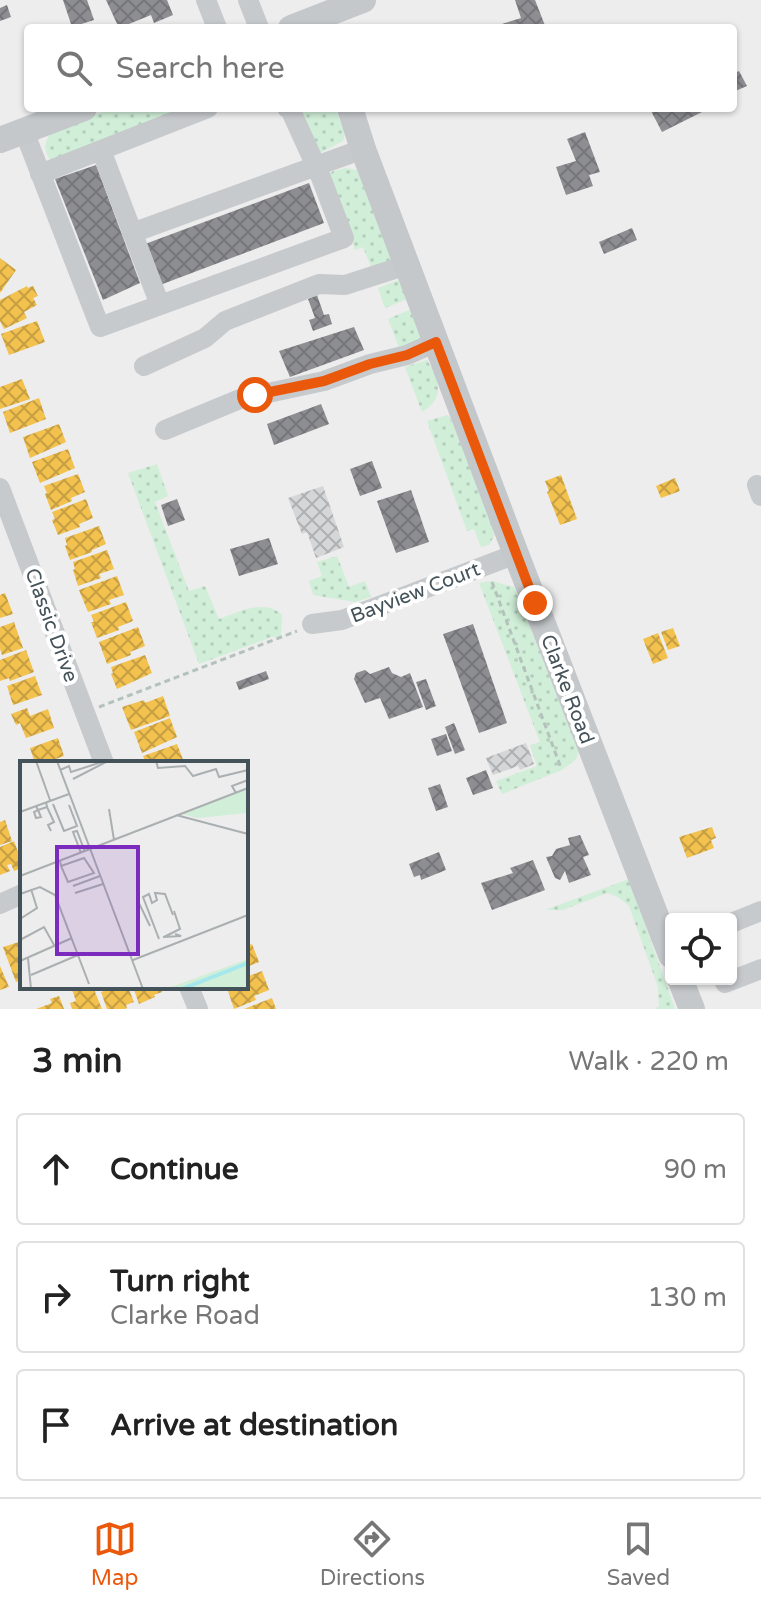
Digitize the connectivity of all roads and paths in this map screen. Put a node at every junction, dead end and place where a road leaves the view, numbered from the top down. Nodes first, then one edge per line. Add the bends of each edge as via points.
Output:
1 (206, 0) edge
2 (248, 0) edge
3 (363, 0) edge
4 (318, 15) edge
5 (215, 24) edge
6 (257, 24) edge
7 (299, 24) edge
8 (74, 112) edge
9 (198, 112) edge
10 (291, 112) edge
11 (351, 112) edge
12 (12, 136) edge
13 (363, 149) junction
14 (101, 150) junction
15 (316, 167) junction
16 (40, 174) junction
17 (132, 233) junction
18 (407, 265) junction
19 (160, 305) junction
20 (436, 342) junction
21 (144, 366) dead end
22 (165, 430) dead end
23 (0, 488) edge
24 (516, 554) junction
25 (490, 579) dead end
26 (312, 624) joint
27 (104, 705) dead end
28 (103, 761) edge
29 (561, 768) dead end
30 (20, 895) edge
31 (0, 904) edge
32 (761, 911) edge
33 (737, 921) edge
34 (665, 939) edge
35 (761, 969) edge
36 (737, 978) edge
37 (682, 985) edge
38 (190, 989) edge
39 (198, 1009) edge
40 (692, 1009) edge

1 - 5 street
2 - 6 street
3 - 4 main road
4 - 7 main road
8 - 12 main road
9 - 14 street
10 - 15 street
11 - 13 main road, Clarke Road
12 - 16 street
13 - 15 street
13 - 18 main road, Clarke Road
14 - 16 street
14 - 17 street
15 - 17 street
15 - 19 street via 344,238
16 - 19 street via 100,327
17 - 19 street
18 - 20 main road, Clarke Road
18 - 21 street via 345,285 319,284 225,321 205,338
20 - 22 street via 324,381 240,399
20 - 24 main road, Clarke Road
23 - 28 street, Classic Drive
24 - 26 street, Bayview Court via 342,620
24 - 34 main road, Clarke Road
25 - 29 path
26 - 27 path
30 - 31 street
32 - 33 street
35 - 36 street
37 - 40 main road
38 - 39 street

